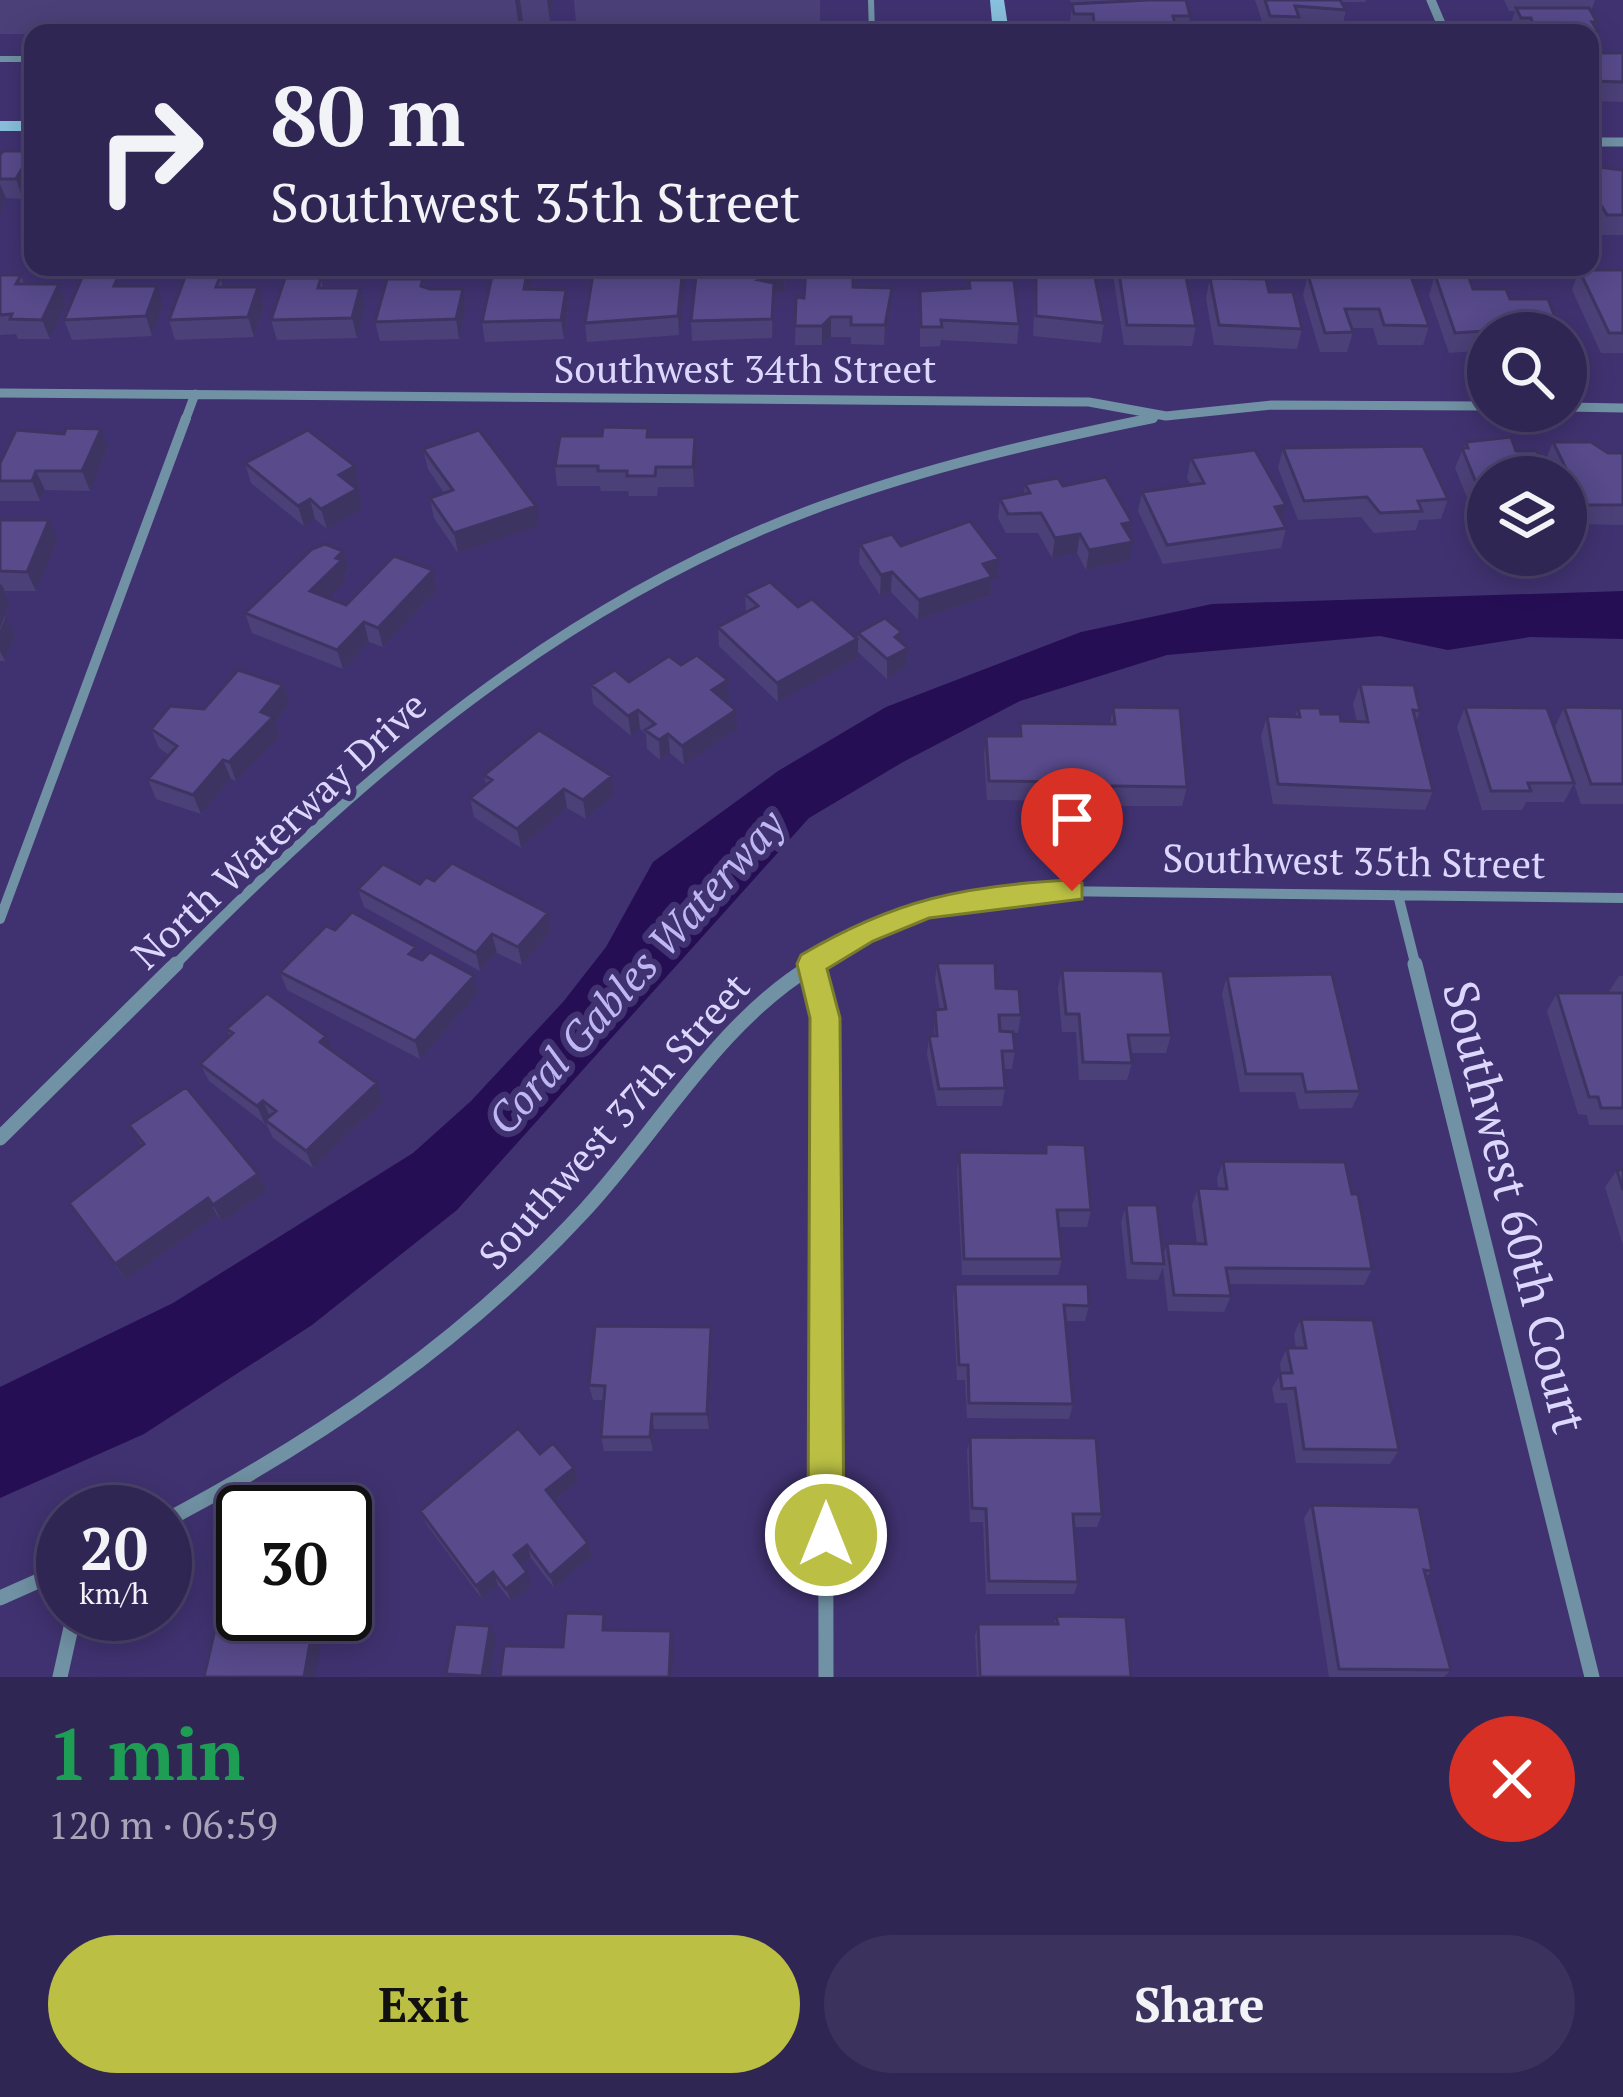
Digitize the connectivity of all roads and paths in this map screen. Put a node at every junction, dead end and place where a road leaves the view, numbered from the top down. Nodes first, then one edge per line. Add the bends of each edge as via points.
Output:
1 (0, 393) edge
2 (195, 394) junction
3 (1467, 406) edge
4 (1587, 407) edge
5 (1623, 408) edge
6 (1166, 416) junction
7 (1398, 895) junction
8 (1623, 898) edge
9 (0, 919) edge
10 (812, 964) junction
11 (0, 1138) edge
12 (192, 1505) edge
13 (36, 1582) edge
14 (0, 1598) edge
15 (68, 1641) edge
16 (60, 1677) edge
17 (826, 1677) edge
18 (1592, 1677) edge

1 - 2 street, Southwest 34th Street
2 - 6 street, Southwest 34th Street via 1089,402
2 - 9 street
3 - 6 street, Southwest 34th Street via 1272,405
4 - 5 street
6 - 11 street, North Waterway Drive via 1015,447 800,510 648,580 553,635 350,794
7 - 8 street, Southwest 35th Street
7 - 10 street, Southwest 35th Street via 993,895 910,912
7 - 18 street, Southwest 60th Court
10 - 12 street, Southwest 37th Street via 746,1019 582,1214 475,1318 336,1419
10 - 17 street via 825,1018
13 - 14 street
15 - 16 street

